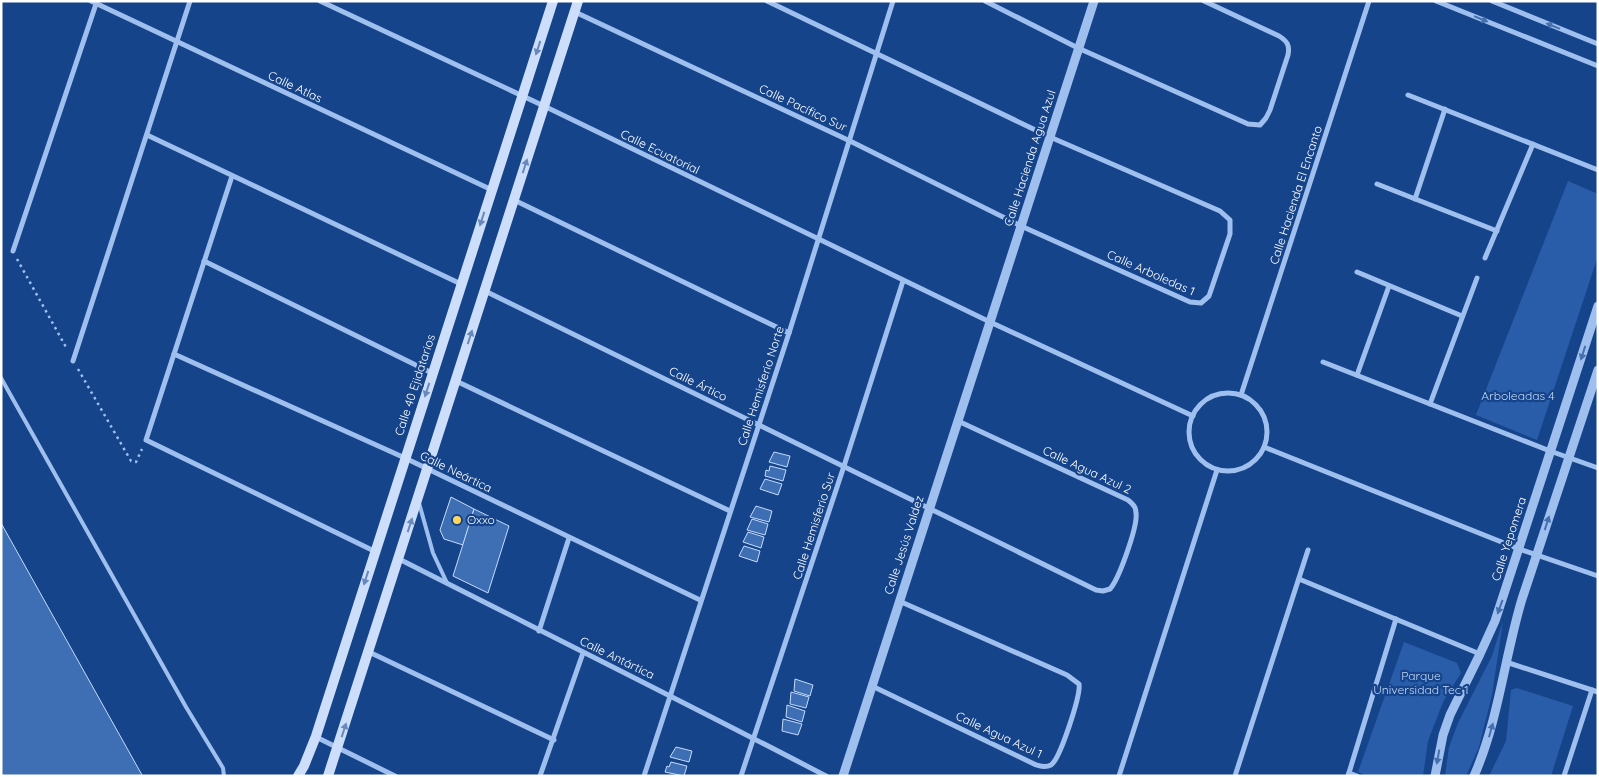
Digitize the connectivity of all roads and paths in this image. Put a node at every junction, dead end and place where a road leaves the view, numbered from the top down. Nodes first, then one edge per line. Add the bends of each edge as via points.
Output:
1 (190, 1) edge
2 (321, 1) edge
3 (578, 1) edge
4 (767, 1) edge
5 (893, 1) edge
6 (1094, 1) edge
7 (1204, 1) edge
8 (1369, 1) edge
9 (1436, 1) edge
10 (1492, 1) edge
11 (94, 2) edge
12 (551, 2) edge
13 (988, 2) edge
14 (575, 12) junction
15 (176, 43) junction
16 (1598, 44) edge
17 (1078, 48) junction
18 (877, 54) junction
19 (1598, 66) edge
20 (1408, 94) dead end
21 (522, 97) junction
22 (544, 106) junction
23 (1446, 109) junction
24 (146, 135) junction
25 (1050, 137) junction
26 (850, 141) junction
27 (1533, 144) junction
28 (1598, 170) edge
29 (232, 176) junction
30 (1377, 184) dead end
31 (492, 190) junction
32 (1415, 199) junction
33 (514, 200) junction
34 (1021, 226) junction
35 (1497, 231) junction
36 (819, 240) junction
37 (13, 251) dead end
38 (1485, 258) dead end
39 (204, 261) junction
40 (1357, 272) dead end
41 (1477, 278) dead end
42 (903, 281) junction
43 (461, 284) junction
44 (1389, 286) junction
45 (485, 291) junction
46 (1598, 306) edge
47 (1462, 316) junction
48 (990, 322) junction
49 (789, 333) junction
50 (174, 354) junction
51 (74, 361) dead end
52 (1323, 362) dead end
53 (1598, 371) edge
54 (432, 373) junction
55 (1357, 375) junction
56 (1, 378) edge
57 (456, 381) junction
58 (1241, 395) junction
59 (1430, 404) junction
60 (1193, 416) junction
61 (958, 421) junction
62 (759, 425) junction
63 (1264, 447) junction
64 (1550, 452) junction
65 (405, 458) junction
66 (1569, 458) junction
67 (844, 466) junction
68 (1598, 468) edge
69 (428, 469) junction
70 (1217, 470) junction
71 (418, 498) junction
72 (929, 509) junction
73 (730, 511) junction
74 (569, 538) junction
75 (1518, 549) junction
76 (1308, 550) dead end
77 (374, 552) junction
78 (1536, 556) junction
79 (399, 559) junction
80 (1598, 576) edge
81 (1299, 579) junction
82 (447, 583) junction
83 (700, 600) junction
84 (899, 601) junction
85 (1396, 619) junction
86 (539, 631) junction
87 (369, 652) junction
88 (583, 653) junction
89 (1480, 654) junction
90 (1506, 662) junction
91 (872, 686) junction
92 (1595, 691) edge
93 (670, 695) junction
94 (316, 736) junction
95 (754, 738) junction
96 (554, 740) junction
97 (338, 748) junction
98 (1348, 774) edge
99 (224, 776) edge
100 (298, 776) edge
101 (328, 776) edge
102 (395, 776) edge
103 (540, 776) edge
104 (644, 776) edge
105 (741, 776) edge
106 (826, 776) edge
107 (843, 776) edge
108 (1118, 776) edge
109 (1235, 776) edge
110 (1357, 776) edge
111 (1435, 776) edge
112 (1474, 776) edge
113 (1564, 776) edge

1 - 15 street
2 - 21 street, Calle Ecuatorial
3 - 14 main road
4 - 18 street
5 - 18 street, Calle Hemisferio Norte
6 - 17 street, Calle Hacienda Agua Azul
7 - 17 street via 1288,43 1288,55 1270,110 1260,125
8 - 58 street, Calle Hacienda El Encanto
9 -> 19 street
16 -> 10 street
11 - 15 street, Calle Atlas
11 - 37 street
12 -> 21 main road, Calle 40 Ejidatarios
13 - 17 street
14 - 22 main road
14 - 26 street, Calle Pacífico Sur
15 - 24 street
15 - 31 street, Calle Atlas
17 - 25 street, Calle Hacienda Agua Azul
18 - 25 street
18 - 26 street, Calle Hemisferio Norte
20 - 23 street
21 - 22 street, Calle Ecuatorial
21 - 31 main road, Calle 40 Ejidatarios
33 -> 22 main road
22 - 36 street, Calle Ecuatorial
23 - 27 street
23 - 32 street
24 - 29 street
24 - 51 street
25 - 34 street, Calle Hacienda Agua Azul
25 - 34 street, Calle Arboledas 1 via 1220,211 1230,220 1230,234 1209,296 1201,303 1195,303
26 - 34 street, Calle Pacífico Sur
26 - 36 street, Calle Hemisferio Norte
27 - 28 street
27 - 35 street
29 - 39 street
29 - 43 street
30 - 32 street
31 -> 43 main road, Calle 40 Ejidatarios
32 - 35 street
33 - 45 main road
33 - 49 street
34 - 48 street, Calle Hacienda Agua Azul
35 - 38 street
36 - 42 street, Calle Ecuatorial
36 - 49 street, Calle Hemisferio Norte
39 - 50 street
39 - 54 street
40 - 44 street
41 - 47 street
42 - 48 street, Calle Ecuatorial
42 - 67 street, Calle Hemisferio Sur
43 - 54 main road, Calle 40 Ejidatarios
44 - 47 street
44 - 55 street
57 -> 45 main road
45 - 62 street, Calle Ártico
46 -> 64 street, Calle Yepomera
47 - 59 street
48 - 60 street, Calle Ecuatorial
48 - 61 street, Calle Jesús Valdez
49 - 62 street, Calle Hemisferio Norte
50 - 65 street, Calle Neártica
50 - 77 street via 146,440
52 - 55 street
53 - 66 street
54 -> 65 main road, Calle 40 Ejidatarios
55 - 59 street
56 - 99 lane via 223,768
57 - 69 main road
57 - 73 street
58 - 60 street via 1218,394 1208,398
58 - 63 street via 1261,410 1266,422
59 - 64 street
60 - 70 street via 1189,426 1192,448 1198,458
61 - 72 street, Calle Jesús Valdez
61 - 72 street, Calle Agua Azul 2 via 1128,500 1136,510 1136,523 1117,578 1110,590 1103,591
62 - 67 street, Calle Ártico
62 - 73 street, Calle Hemisferio Norte
63 - 70 street via 1259,457 1240,470
63 - 75 street
64 - 66 street
64 - 75 street, Calle Yepomera
65 - 69 street, Calle Neártica
65 - 77 main road, Calle 40 Ejidatarios
66 - 68 street
78 -> 66 street
67 - 72 street, Calle Ártico
67 - 95 street, Calle Hemisferio Sur
69 - 71 main road
69 - 74 street, Calle Neártica
70 - 108 street
79 -> 71 main road
71 - 82 lane via 433,553
72 - 84 street, Calle Jesús Valdez
73 - 83 street, Calle Hemisferio Norte
74 - 83 street, Calle Neártica
74 - 86 street
75 - 78 street
75 -> 89 street, Calle Yepomera via 1495,621
76 - 81 street
77 -> 94 main road, Calle 40 Ejidatarios
78 - 80 street
78 - 90 street
79 - 82 street, Calle Antártica
79 - 87 main road
81 - 85 street
81 - 109 street
82 - 86 street, Calle Antártica
83 - 93 street, Calle Hemisferio Norte
84 - 91 street, Calle Jesús Valdez
84 - 91 street, Calle Agua Azul 1 via 1067,675 1079,684 1079,698 1058,757 1050,766 1045,766 1032,763
85 - 89 street
85 - 98 street
86 - 88 street, Calle Antártica
87 - 96 street
97 -> 87 main road
88 - 93 street, Calle Antártica
88 - 96 street
89 -> 111 street, Calle Yepomera via 1442,736
90 - 92 street
112 -> 90 street via 1493,724
91 - 107 street, Calle Jesús Valdez
92 - 113 street
93 - 95 street, Calle Antártica
93 - 104 street, Calle Hemisferio Norte
94 - 97 street
94 - 100 main road, Calle 40 Ejidatarios
95 - 105 street, Calle Hemisferio Sur
95 - 106 street, Calle Antártica
96 - 103 street
97 - 101 main road
97 - 102 street
98 - 110 street

